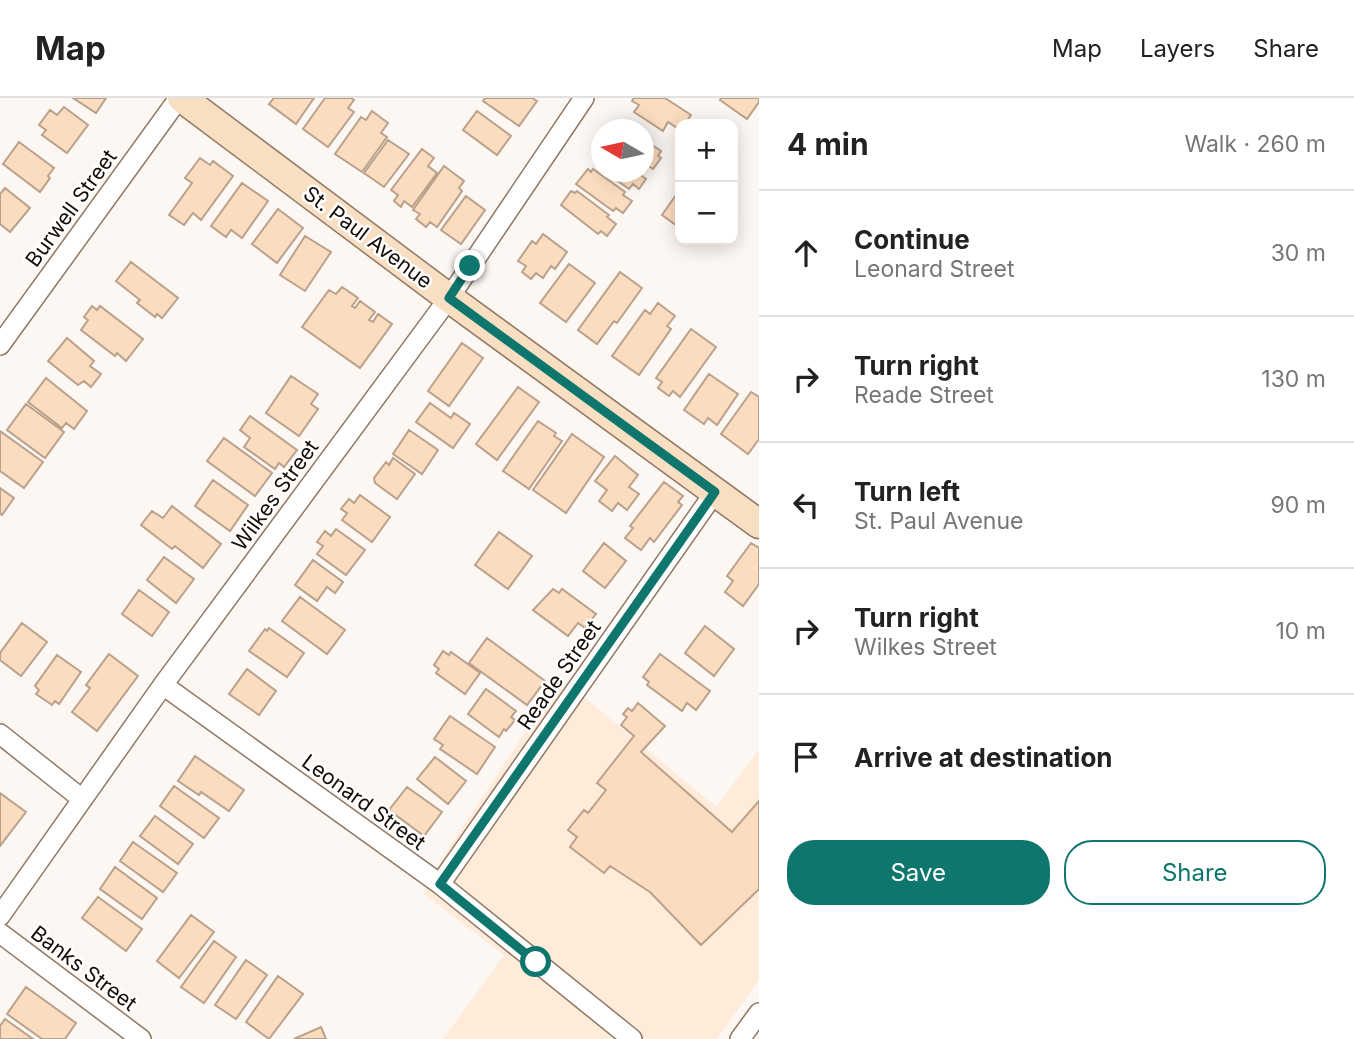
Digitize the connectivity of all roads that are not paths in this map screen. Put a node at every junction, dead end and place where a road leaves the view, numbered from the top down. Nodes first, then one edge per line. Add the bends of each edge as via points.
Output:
1 (181, 98) edge
2 (584, 98) edge
3 (449, 298) junction
4 (0, 345) edge
5 (715, 492) junction
6 (759, 524) edge
7 (163, 685) junction
8 (0, 734) edge
9 (82, 799) junction
10 (440, 884) junction
11 (0, 916) edge
12 (0, 933) edge
13 (759, 1013) edge
14 (141, 1039) edge
15 (632, 1039) edge
16 (740, 1039) edge

1 - 3 street, St. Paul Avenue
1 - 4 street, Burwell Street
2 - 3 street, Wilkes Street
3 - 5 street, St. Paul Avenue
3 - 7 street, Wilkes Street
5 - 6 street, St. Paul Avenue
5 - 10 street, Reade Street
7 - 9 street, Wilkes Street
7 - 10 street, Leonard Street
8 - 9 street
9 - 11 street, Wilkes Street
10 - 15 street, Leonard Street
12 - 14 street, Banks Street
13 - 16 street

